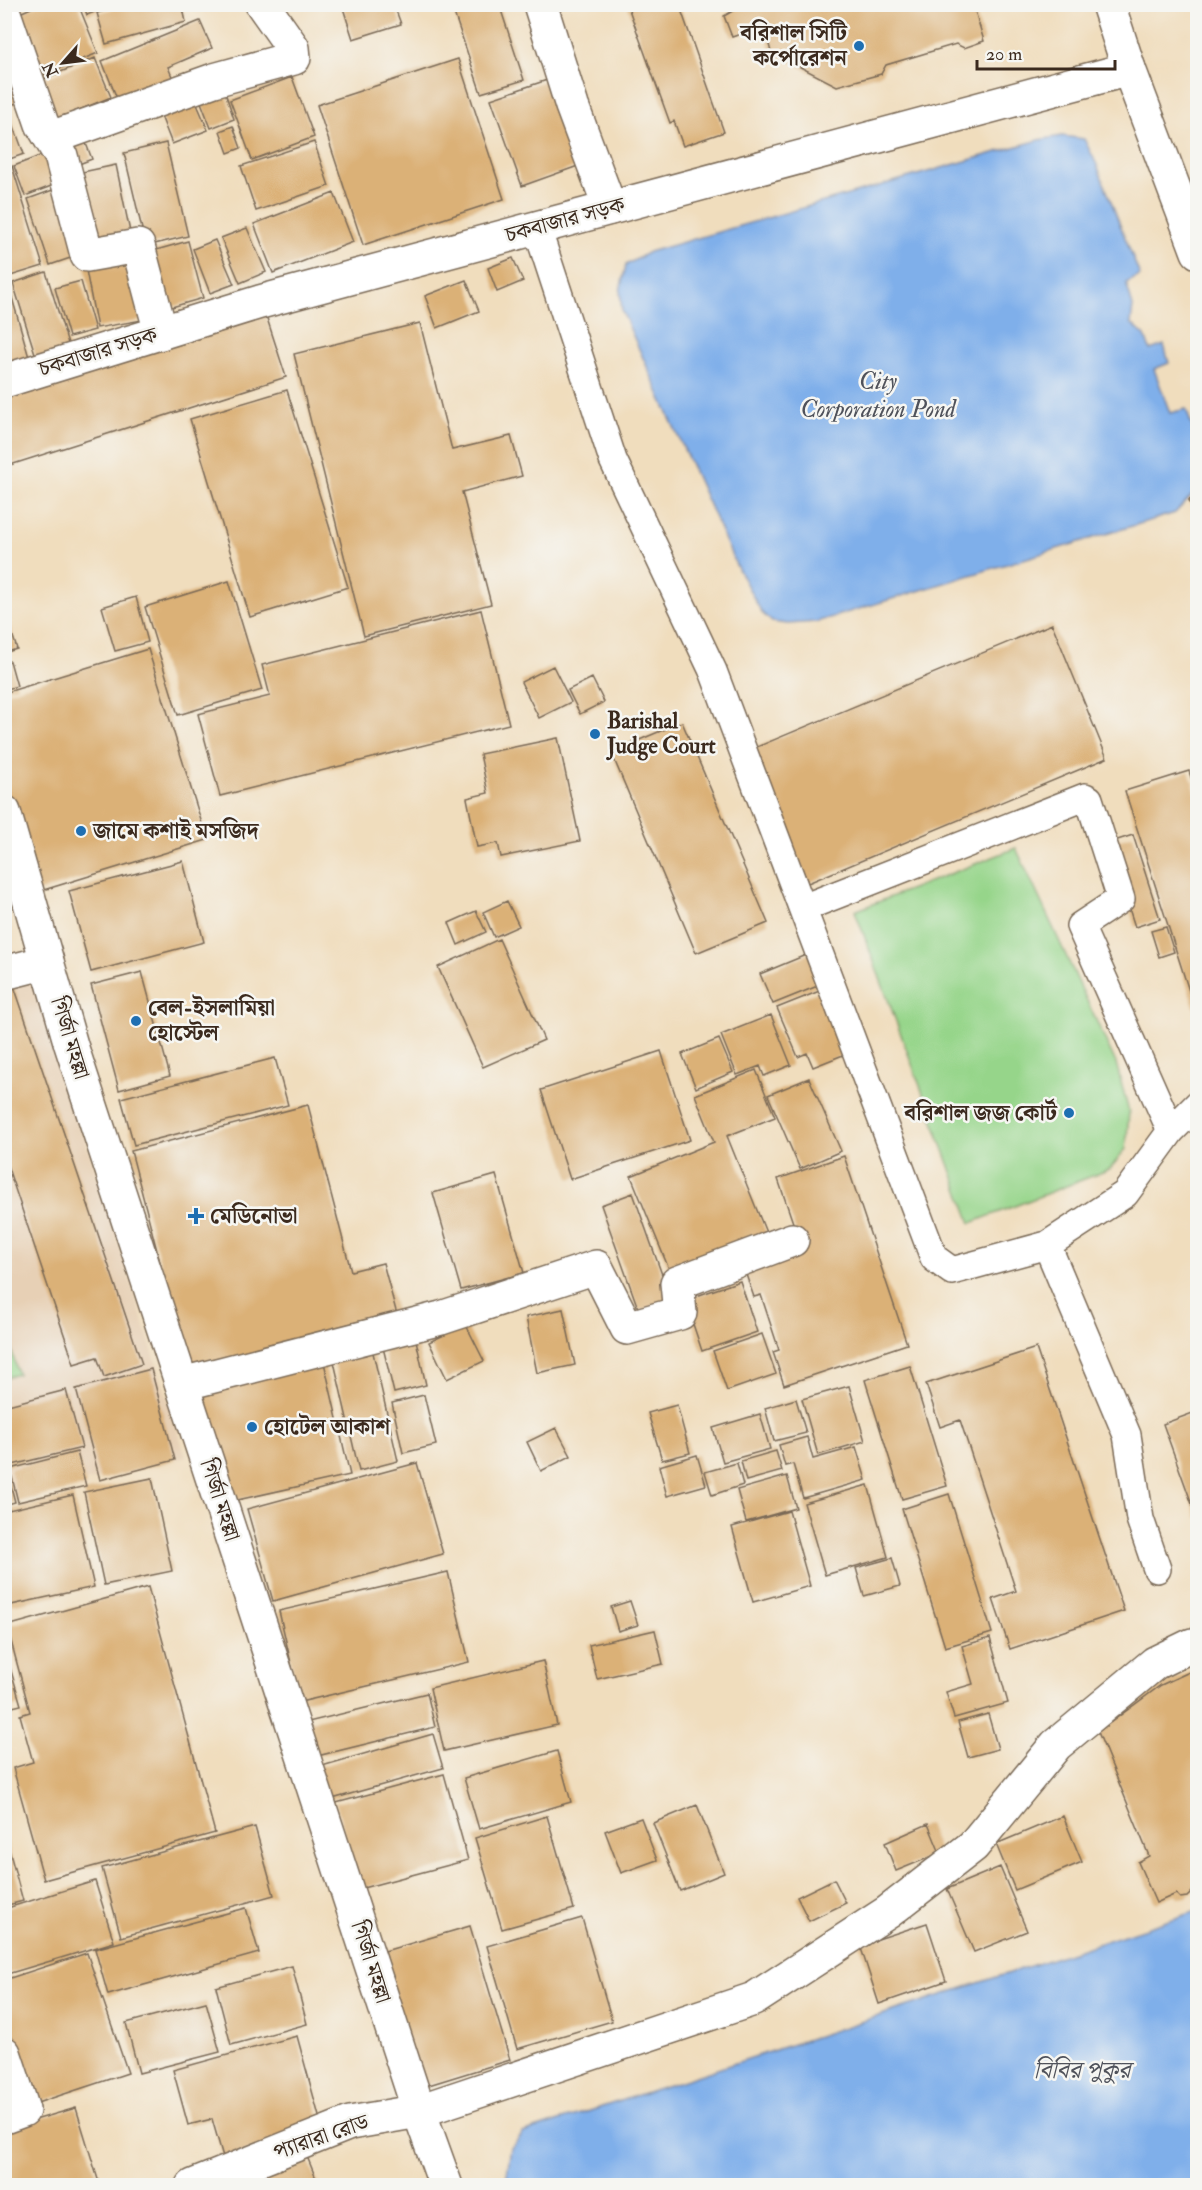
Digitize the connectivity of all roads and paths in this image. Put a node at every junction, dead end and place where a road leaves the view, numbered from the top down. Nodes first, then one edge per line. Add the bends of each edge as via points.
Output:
1 (262, 4) edge
2 (540, 4) edge
3 (1108, 4) edge
4 (6, 22) edge
5 (1130, 69) junction
6 (51, 138) junction
7 (610, 208) junction
8 (537, 228) junction
9 (1197, 252) edge
10 (161, 333) junction
11 (4, 381) edge
12 (4, 812) edge
13 (803, 908) junction
14 (47, 962) junction
15 (4, 973) edge
16 (1197, 1104) edge
17 (1171, 1131) junction
18 (792, 1240) dead end
19 (1047, 1245) junction
20 (182, 1384) junction
21 (1156, 1569) dead end
22 (1197, 1646) edge
23 (4, 2053) edge
24 (419, 2110) junction
25 (4, 2117) edge
26 (193, 2186) edge
27 (446, 2186) edge

1 - 6 street via 293,48 294,58 214,80
2 - 7 street
3 - 5 street
4 - 6 street
5 - 7 street, চকবাজার সড়ক
5 - 9 street
6 - 10 street via 61,156 87,255 138,246
7 - 8 street, চকবাজার সড়ক
8 - 10 street, চকবাজার সড়ক via 260,302
8 - 13 lane via 613,460 713,671
10 - 11 street, চকবাজার সড়ক
12 - 14 street, গির্জা মহল্লা
13 - 17 lane via 1085,797 1089,799 1122,900 1080,926
13 - 19 lane via 934,1258 952,1271
14 - 15 street
14 - 20 street, গির্জা মহল্লা
16 - 17 lane
17 - 19 lane via 1125,1194
18 - 20 street via 676,1283 680,1313 627,1328 596,1268 441,1318
19 - 21 lane via 1127,1435 1140,1519
20 - 24 street, গির্জা মহল্লা
22 - 24 street, প্যারারা রোড via 1191,1645 1155,1663 1056,1745 973,1846 888,1912 754,1999
23 - 25 street via 23,2110
24 - 26 street, প্যারারা রোড via 350,2123
24 - 27 street, গির্জা মহল্লা

